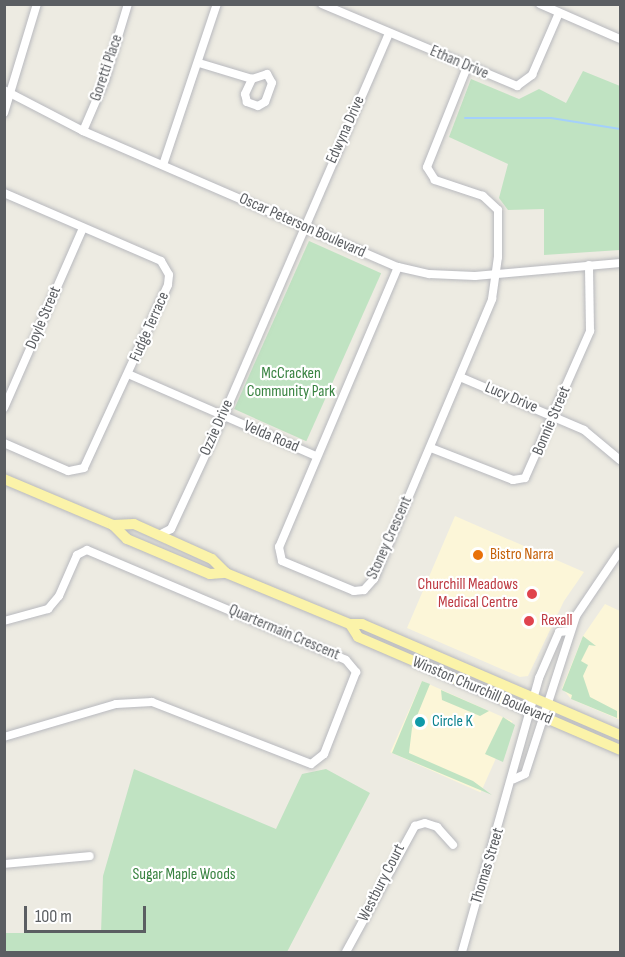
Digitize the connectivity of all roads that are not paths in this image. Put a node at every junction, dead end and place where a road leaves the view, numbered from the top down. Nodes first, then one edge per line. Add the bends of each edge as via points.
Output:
1 (37, 4) edge
2 (128, 4) edge
3 (217, 4) edge
4 (540, 4) edge
5 (328, 6) edge
6 (559, 13) junction
7 (389, 33) junction
8 (621, 39) edge
9 (199, 63) junction
10 (467, 67) junction
11 (252, 79) dead end
12 (8, 91) edge
13 (4, 113) edge
14 (83, 130) junction
15 (163, 165) junction
16 (4, 193) edge
17 (303, 226) junction
18 (83, 228) junction
19 (621, 263) edge
20 (589, 266) junction
21 (398, 267) junction
22 (496, 274) junction
23 (128, 374) junction
24 (460, 377) junction
25 (4, 408) edge
26 (554, 416) junction
27 (223, 417) junction
28 (4, 443) edge
29 (430, 448) junction
30 (316, 456) junction
31 (621, 460) edge
32 (4, 479) edge
33 (113, 525) junction
34 (171, 529) junction
35 (159, 535) junction
36 (179, 544) junction
37 (621, 551) edge
38 (226, 573) junction
39 (4, 621) edge
40 (350, 624) junction
41 (569, 631) junction
42 (533, 697) junction
43 (546, 703) junction
44 (529, 711) junction
45 (542, 717) junction
46 (621, 735) edge
47 (4, 737) edge
48 (621, 750) edge
49 (514, 779) junction
50 (453, 845) dead end
51 (90, 856) dead end
52 (4, 864) edge
53 (346, 952) edge
54 (462, 952) edge

1 - 12 street
2 - 14 street, Goretti Place via 105,80
3 - 9 street
4 - 6 street
5 - 7 street, Ethan Drive
6 - 8 street
6 - 10 street, Ethan Drive via 526,83 512,85
7 - 10 street, Ethan Drive
7 - 17 street, Edwyna Drive
9 - 11 street
9 - 15 street
10 - 22 street, Stoney Crescent via 427,167 435,180 465,189 495,205 500,218
12 - 13 street
12 - 14 street, Oscar Peterson Boulevard
14 - 15 street, Oscar Peterson Boulevard
15 - 17 street, Oscar Peterson Boulevard
16 - 18 street, Fudge Terrace
17 - 21 street, Oscar Peterson Boulevard
17 - 27 street, Ozzie Drive
18 - 23 street, Fudge Terrace via 161,261 169,275
18 - 25 street, Doyle Street
19 - 20 street, Oscar Peterson Boulevard
20 - 22 street, Oscar Peterson Boulevard
20 - 26 street, Bonnie Street via 590,331
21 - 22 street, Oscar Peterson Boulevard via 452,276
21 - 30 street, Stoney Crescent
22 - 24 street, Stoney Crescent via 489,310
23 - 27 street, Velda Road
23 - 28 street, Fudge Terrace via 89,460 77,472
24 - 26 street, Lucy Drive
24 - 29 street, Stoney Crescent
26 - 29 street, Bonnie Street via 530,472 519,480
26 - 31 street, Lucy Drive via 584,430
27 - 30 street, Velda Road
27 - 34 street, Ozzie Drive
29 - 30 street, Stoney Crescent via 374,579 359,591 348,590 280,558 280,540
32 - 33 main road, Winston Churchill Boulevard
33 - 35 main road, Winston Churchill Boulevard via 134,524
33 - 38 main road, Winston Churchill Boulevard via 137,543 210,574
34 - 35 street
34 - 36 street
35 - 36 main road, Winston Churchill Boulevard
36 - 38 main road, Winston Churchill Boulevard via 212,559
37 - 41 street, Thomas Street via 592,587
38 - 40 main road, Winston Churchill Boulevard
39 - 47 street, Quartermain Crescent via 48,609 59,596 76,555 87,550 346,660 356,672 324,754 311,764 152,702 116,704
40 - 42 main road, Winston Churchill Boulevard via 362,624
40 - 44 main road, Winston Churchill Boulevard via 358,638
41 - 42 street, Thomas Street via 559,633
41 - 43 street, Thomas Street via 571,639
42 - 43 main road, Winston Churchill Boulevard
42 - 44 street, Thomas Street
43 - 45 street, Thomas Street
43 - 46 main road, Winston Churchill Boulevard
44 - 45 main road, Winston Churchill Boulevard
44 - 49 street, Thomas Street via 511,770
45 - 48 main road, Winston Churchill Boulevard
45 - 49 street, Thomas Street via 525,774
49 - 54 street, Thomas Street
50 - 53 street, Westbury Court via 437,827 425,823 415,826
51 - 52 street

